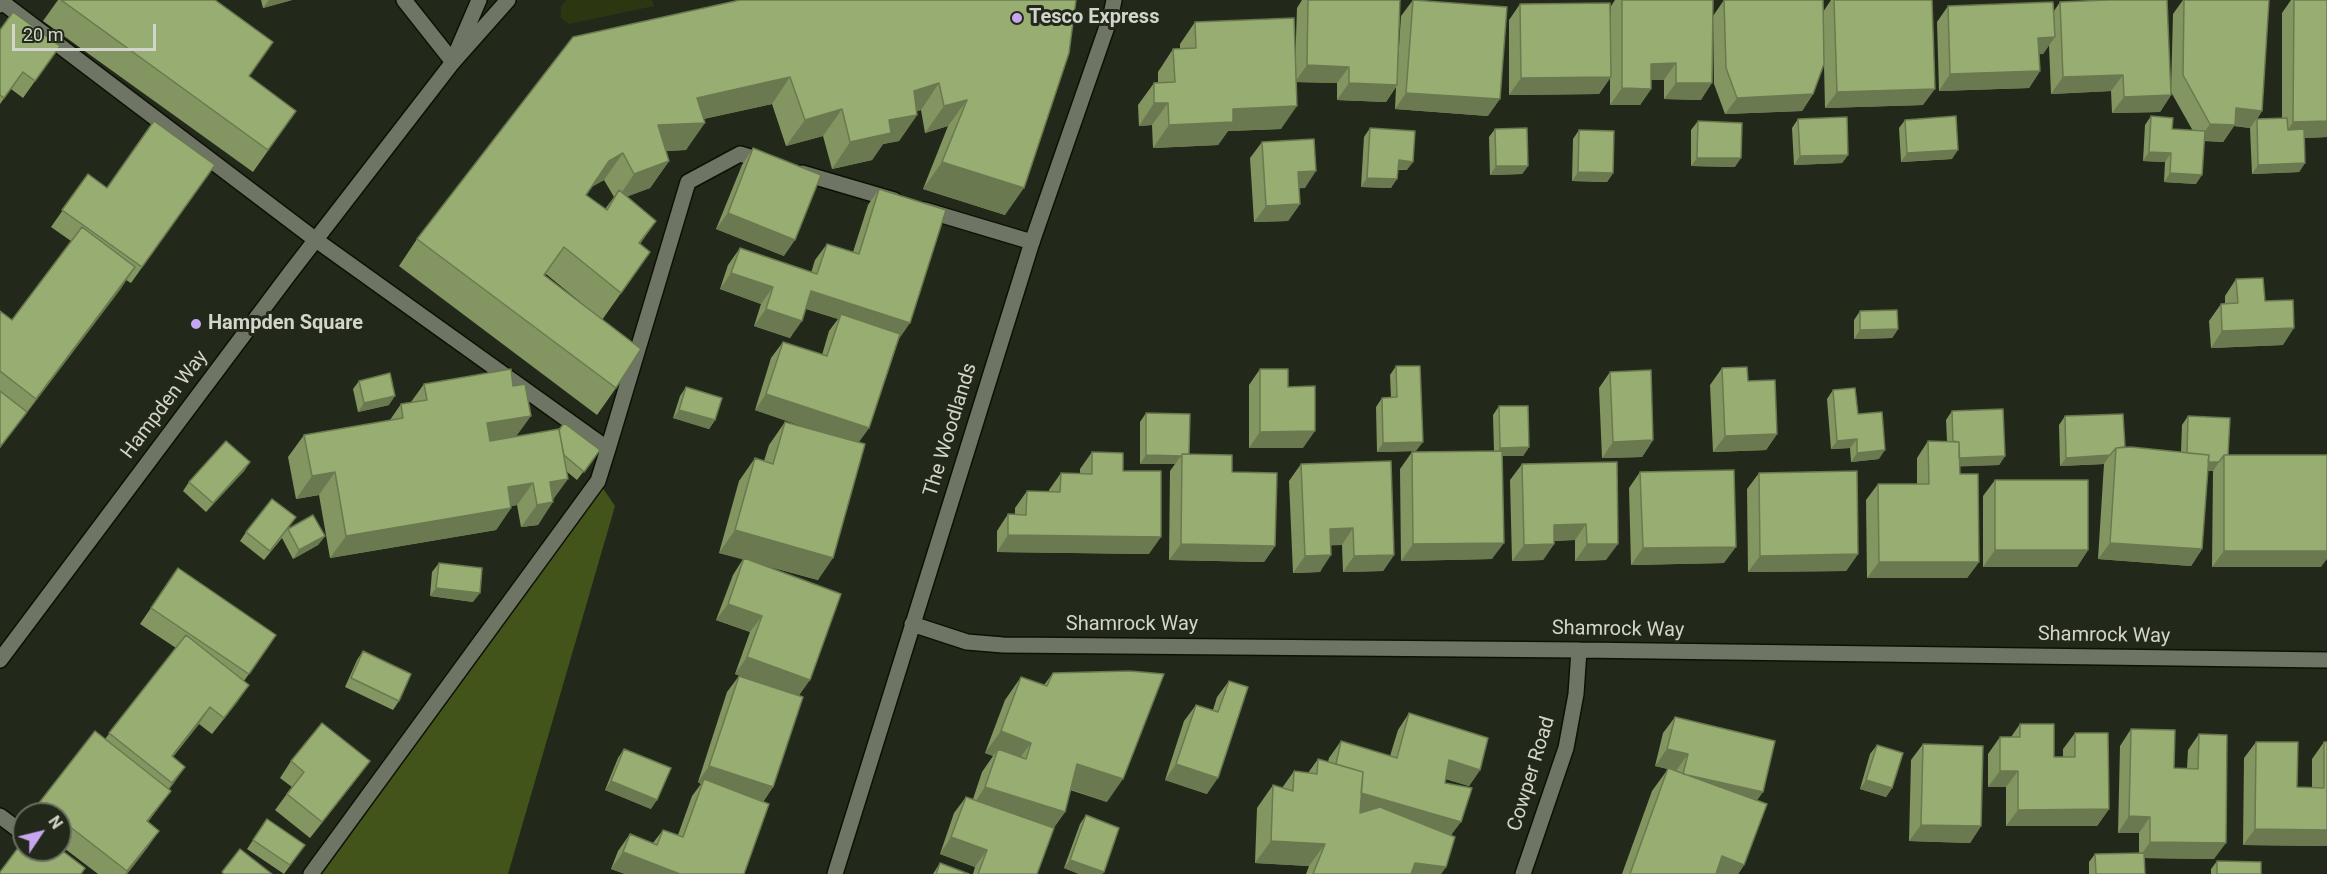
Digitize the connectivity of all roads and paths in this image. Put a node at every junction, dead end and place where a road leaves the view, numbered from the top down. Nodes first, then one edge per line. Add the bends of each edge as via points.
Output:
1 (404, 0) edge
2 (479, 0) edge
3 (508, 0) edge
4 (1114, 0) edge
5 (2, 2) edge
6 (453, 62) junction
7 (316, 240) junction
8 (1032, 242) junction
9 (608, 449) junction
10 (912, 624) junction
11 (1579, 650) junction
12 (0, 660) edge
13 (2327, 660) edge
14 (311, 874) edge
15 (835, 874) edge
16 (1523, 874) edge

1 - 6 street
2 - 6 street
3 - 6 street
4 - 8 street, The Woodlands
5 - 7 street
6 - 7 street, Hampden Way
7 - 9 street
7 - 12 street, Hampden Way
8 - 9 street via 740,154 688,182
8 - 10 street, The Woodlands
9 - 14 street via 598,481
10 - 11 street, Shamrock Way via 967,642 1003,645
10 - 15 street, The Woodlands
11 - 13 street, Shamrock Way
11 - 16 street, Cowper Road via 1566,748

